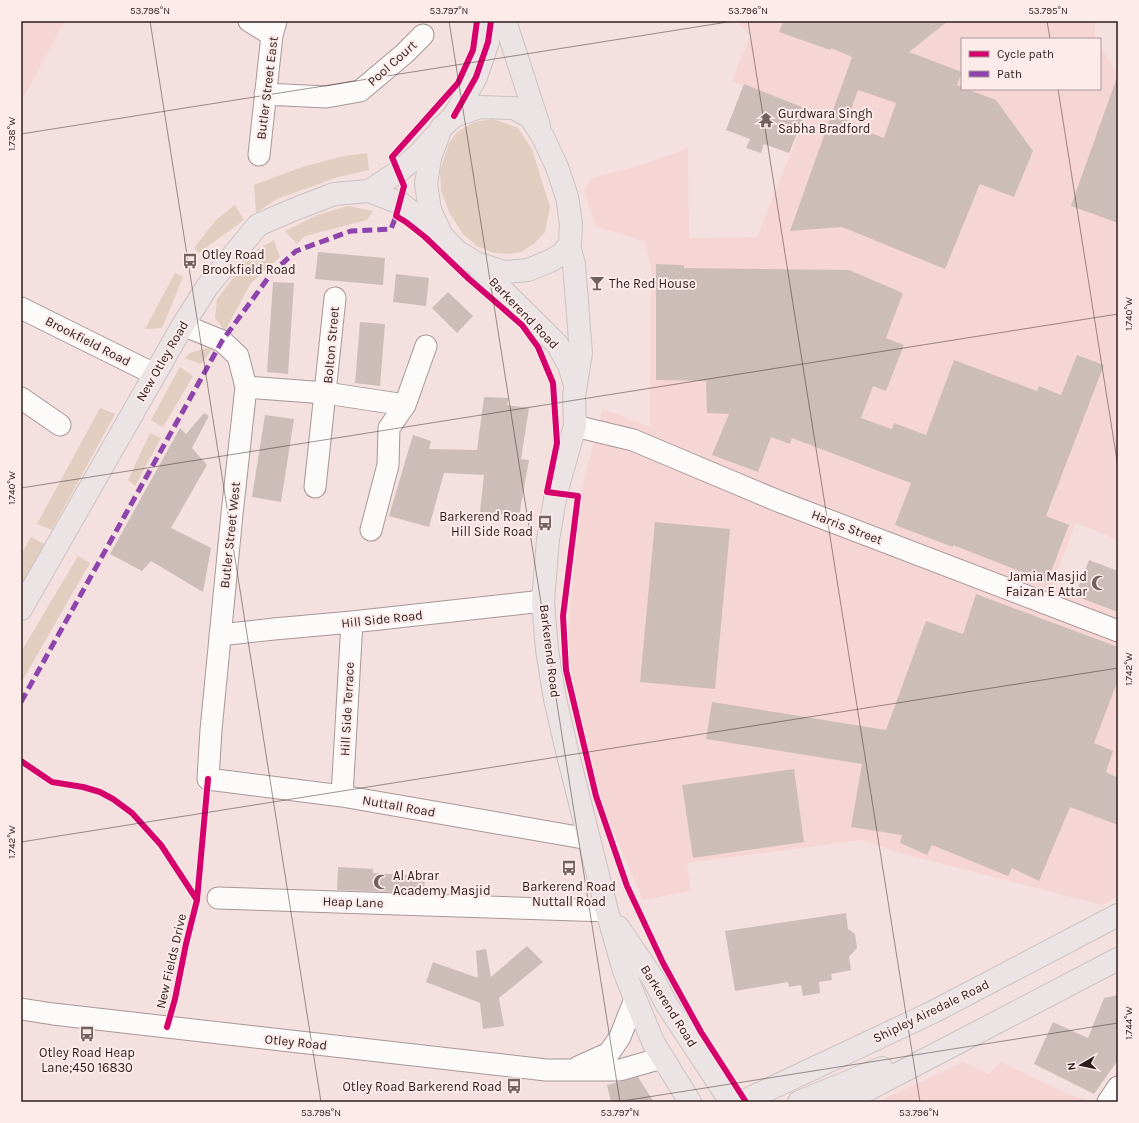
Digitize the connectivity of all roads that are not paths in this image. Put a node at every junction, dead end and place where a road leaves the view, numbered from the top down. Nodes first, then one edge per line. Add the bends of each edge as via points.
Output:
1 (249, 21) edge
2 (491, 21) edge
3 (505, 21) edge
4 (274, 28) edge
5 (423, 35) dead end
6 (266, 94) junction
7 (447, 122) junction
8 (543, 137) junction
9 (259, 155) dead end
10 (369, 191) junction
11 (442, 236) junction
12 (569, 246) junction
13 (476, 263) junction
14 (335, 298) dead end
15 (21, 308) edge
16 (183, 325) junction
17 (426, 346) dead end
18 (154, 374) junction
19 (246, 387) junction
20 (576, 388) junction
21 (326, 393) junction
22 (21, 398) edge
23 (405, 405) junction
24 (60, 425) dead end
25 (575, 426) junction
26 (316, 487) dead end
27 (371, 530) dead end
28 (543, 601) junction
29 (21, 609) edge
30 (352, 622) junction
31 (1118, 631) edge
32 (220, 635) junction
33 (208, 779) joint
34 (342, 796) junction
35 (589, 839) junction
36 (218, 898) dead end
37 (607, 911) junction
38 (1118, 915) edge
39 (1118, 959) edge
40 (635, 999) junction
41 (21, 1009) edge
42 (989, 1026) junction
43 (662, 1058) junction
44 (572, 1070) junction
45 (1118, 1087) edge
46 (690, 1102) edge
47 (731, 1102) edge
48 (742, 1102) edge
49 (799, 1102) edge
50 (844, 1102) edge
51 (1108, 1102) edge

1 - 4 street
2 - 7 main road via 488,42 476,76
3 - 8 main road
4 - 6 street, Butler Street East
5 - 6 street, Pool Court via 360,91 326,98
6 - 9 street, Butler Street East
7 - 8 main road via 480,107 514,108 530,117
7 - 10 main road, New Otley Road via 418,155
7 - 11 main road via 430,158 426,184 430,210
8 - 12 main road via 567,197 571,222
10 - 11 main road, New Otley Road via 400,203
10 - 16 main road, New Otley Road via 334,194 258,225 206,286
11 - 13 main road via 458,252
12 - 13 main road via 562,254 528,270 504,272
12 - 20 main road, Barkerend Road via 574,264 581,353
13 - 20 main road, Barkerend Road via 557,344 569,365
14 - 21 street, Bolton Street
15 - 18 street, Brookfield Road
16 - 18 main road, New Otley Road
16 - 19 street, Butler Street West via 222,341 238,356
17 - 23 street
18 - 29 main road, New Otley Road
19 - 21 street, Bolton Street
19 - 32 street, Butler Street West
20 - 25 main road, Barkerend Road
21 - 23 street, Bolton Street
21 - 26 street, Bolton Street
22 - 24 street
23 - 27 street via 389,428 388,466
25 - 28 main road, Barkerend Road via 556,493 548,540
25 - 31 street, Harris Street via 632,440 778,501
28 - 30 street, Hill Side Road
28 - 35 main road, Barkerend Road via 555,699
30 - 32 street, Hill Side Road
30 - 34 street, Hill Side Terrace
32 - 33 street, Butler Street West
33 - 34 street, Nuttall Road
34 - 35 street, Nuttall Road
35 - 37 main road, Barkerend Road
36 - 37 street, Heap Lane
37 - 40 main road, Barkerend Road
37 - 47 main road, Barkerend Road
38 - 48 main road, Shipley Airedale Road via 933,1012
39 - 42 main road
40 - 43 main road, Barkerend Road
40 - 44 street, Otley Road via 620,1038 609,1053
41 - 44 street, Otley Road via 546,1070
42 - 49 main road
42 - 50 main road
43 - 44 street, Otley Road via 620,1070
43 - 46 main road, Barkerend Road
45 - 51 street

